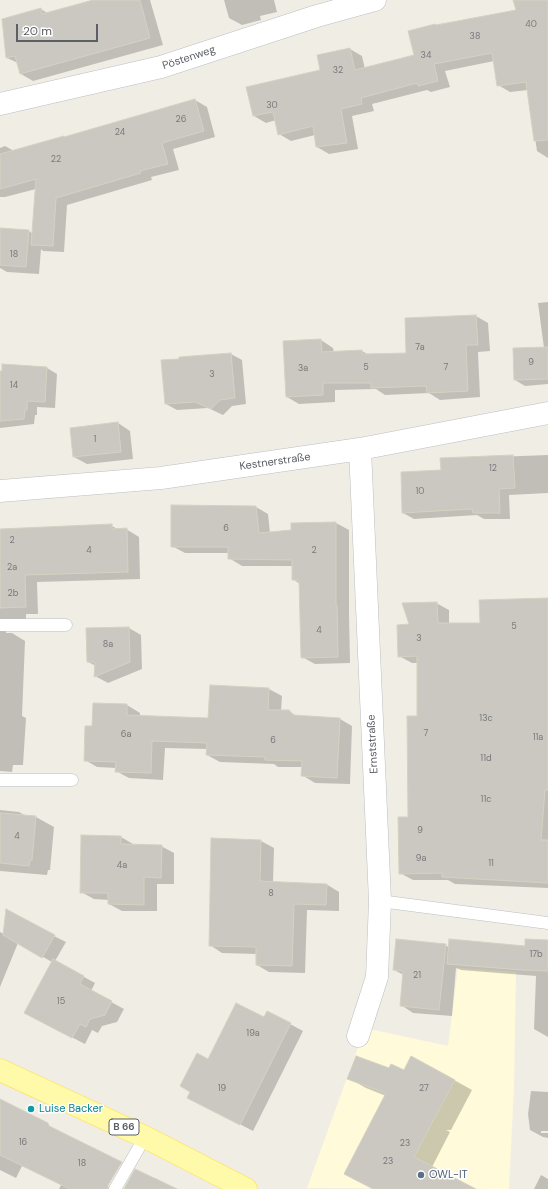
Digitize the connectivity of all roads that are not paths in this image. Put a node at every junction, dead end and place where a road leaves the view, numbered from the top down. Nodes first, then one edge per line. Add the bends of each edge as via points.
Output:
1 (376, 0) edge
2 (316, 8) edge
3 (0, 104) edge
4 (548, 413) edge
5 (360, 450) junction
6 (0, 491) edge
7 (0, 625) edge
8 (66, 625) dead end
9 (0, 780) edge
10 (72, 780) dead end
11 (380, 901) junction
12 (548, 923) edge
13 (358, 1036) dead end
14 (0, 1070) edge
15 (145, 1137) junction
16 (115, 1189) edge
17 (246, 1189) edge

1 - 2 street, Pöstenweg
2 - 3 street, Pöstenweg via 161,67
4 - 5 street, Kestnerstraße
5 - 6 street, Kestnerstraße via 161,478
5 - 11 street, Ernststraße
7 - 8 lane
9 - 10 lane
11 - 12 lane
11 - 13 street, Ernststraße via 377,976
14 - 15 main road, B 66
15 - 16 lane
15 - 17 main road, B 66

